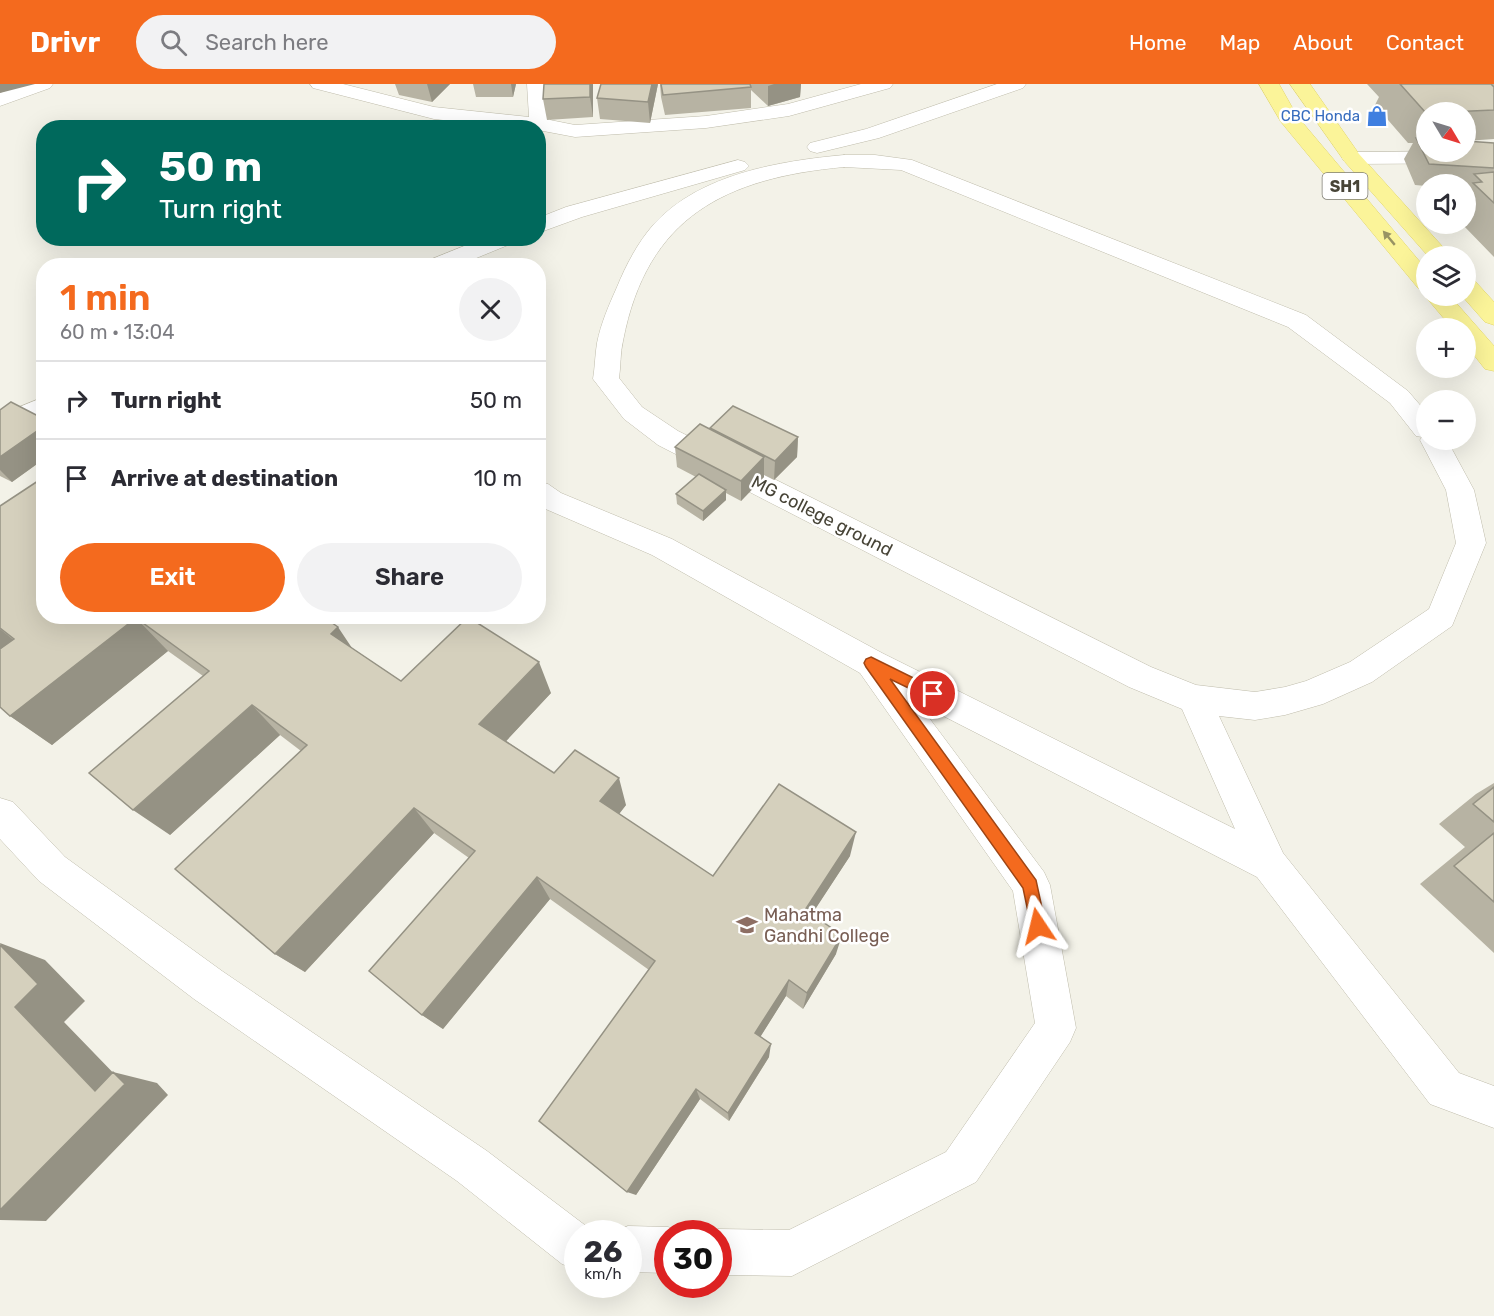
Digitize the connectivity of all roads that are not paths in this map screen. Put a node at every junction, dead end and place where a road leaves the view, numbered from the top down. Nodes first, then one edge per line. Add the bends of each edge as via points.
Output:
1 (43, 84) edge
2 (320, 84) edge
3 (537, 84) edge
4 (883, 84) edge
5 (1016, 84) edge
6 (1269, 84) edge
7 (1300, 84) edge
8 (806, 87) dead end
9 (829, 99) junction
10 (0, 100) edge
11 (501, 120) edge
12 (540, 120) edge
13 (546, 125) edge
14 (1494, 157) edge
15 (1352, 158) junction
16 (546, 223) edge
17 (485, 246) edge
18 (1431, 246) edge
19 (455, 258) edge
20 (1416, 271) edge
21 (1476, 296) edge
22 (1445, 306) edge
23 (1494, 317) edge
24 (1456, 318) edge
25 (1476, 342) edge
26 (1494, 363) edge
27 (36, 410) edge
28 (1416, 418) edge
29 (0, 426) edge
30 (1439, 450) edge
31 (546, 497) edge
32 (871, 663) junction
33 (1194, 699) junction
34 (0, 814) edge
35 (1270, 865) junction
36 (1494, 1107) edge
37 (564, 1237) edge
38 (732, 1252) edge

1 - 10 street
2 - 11 street via 434,113
3 - 12 street
4 - 9 street
5 - 16 street via 872,134 753,161
20 -> 6 main road, SH1 via 1288,118
7 - 15 main road, SH1
8 - 9 street
9 - 13 street via 789,110 706,122 575,131
14 - 15 street
15 - 18 main road, SH1
17 - 19 street
21 - 23 main road
22 - 24 main road
25 - 26 main road
27 - 29 street
28 - 33 street, MG college ground via 1399,398 1297,321 905,164 875,159 783,169 728,186 664,227 643,257 618,311 610,343 606,379 633,413 668,438 1140,677
30 - 33 street, MG college ground via 1460,490 1471,543 1441,617 1361,672 1311,694 1255,706
31 - 32 street via 662,547
32 - 35 street
32 - 38 street via 1031,885 1056,1028 961,1167 792,1253
33 - 35 street
34 - 37 street via 61,876 208,985 471,1166
35 - 36 street via 1445,1089

